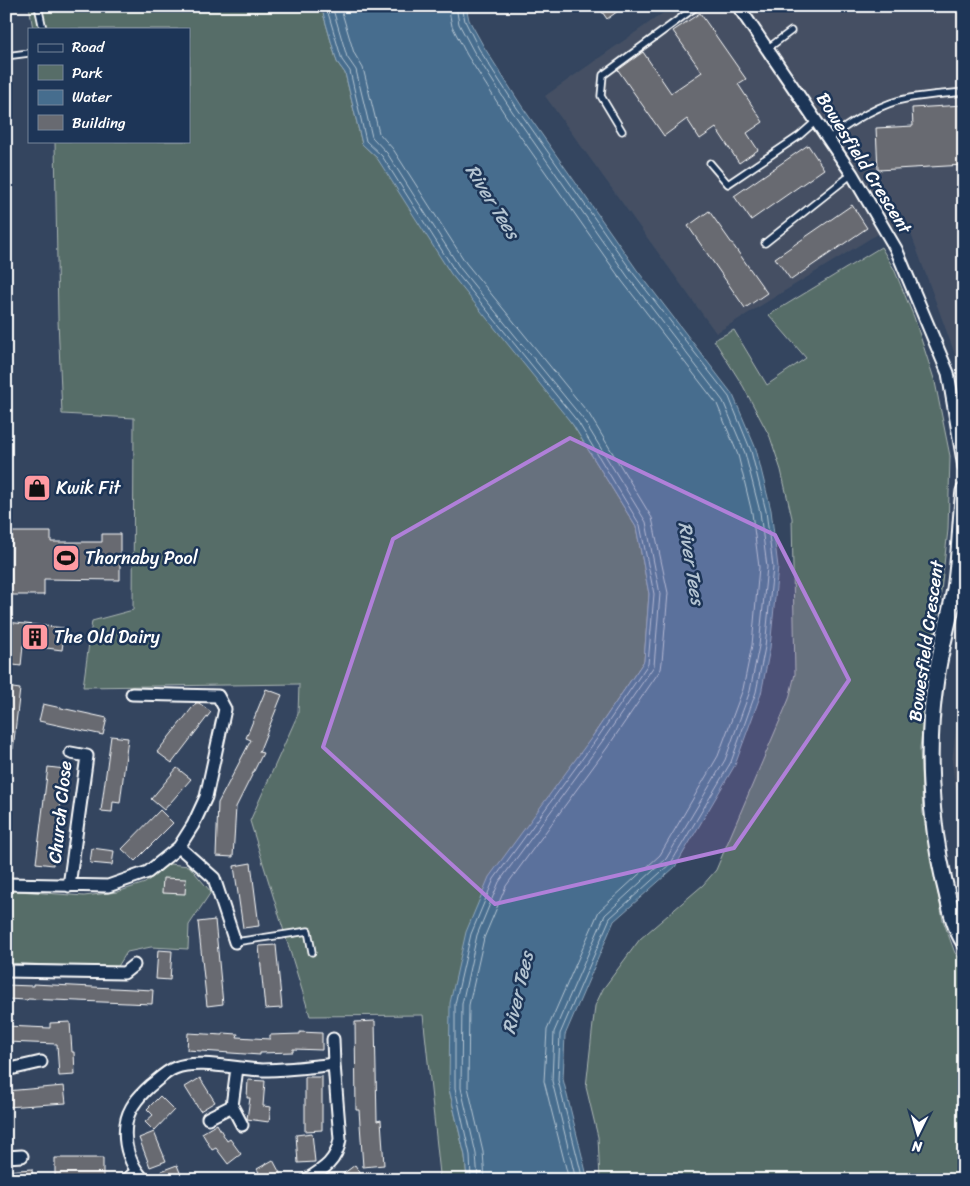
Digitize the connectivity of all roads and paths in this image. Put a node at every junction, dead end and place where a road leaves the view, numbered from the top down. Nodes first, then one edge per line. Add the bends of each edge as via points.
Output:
1 (38, 6) edge
2 (697, 6) edge
3 (738, 6) edge
4 (43, 28) edge
5 (791, 32) dead end
6 (767, 49) junction
7 (28, 53) edge
8 (6, 56) edge
9 (964, 92) edge
10 (816, 121) junction
11 (622, 131) dead end
12 (828, 138) junction
13 (710, 163) dead end
14 (852, 174) junction
15 (765, 243) dead end
16 (964, 468) edge
17 (964, 491) edge
18 (132, 694) dead end
19 (71, 753) dead end
20 (179, 847) junction
21 (6, 884) edge
22 (69, 886) junction
23 (235, 942) joint
24 (964, 942) edge
25 (312, 952) dead end
26 (134, 966) dead end
27 (6, 971) edge
28 (332, 1039) dead end
29 (41, 1062) dead end
30 (334, 1064) junction
31 (237, 1068) junction
32 (6, 1070) edge
33 (232, 1106) junction
34 (208, 1118) dead end
35 (242, 1125) dead end
36 (22, 1156) dead end
37 (6, 1157) edge
38 (140, 1176) edge
39 (126, 1180) edge
40 (306, 1180) edge

1 - 4 lane
2 - 11 lane via 603,75 602,96
3 - 6 street, Bowesfield Crescent
5 - 6 lane
6 - 10 street, Bowesfield Crescent
7 - 8 lane
9 - 12 lane via 909,98 878,108
10 - 12 street, Bowesfield Crescent
10 - 13 lane via 728,184
12 - 14 street, Bowesfield Crescent
14 - 15 lane
14 - 16 street, Bowesfield Crescent via 896,249 948,373
17 - 24 street, Bowesfield Crescent via 955,588 935,685 932,723 932,796 938,853 950,906
18 - 20 street via 218,696 224,709 206,797
19 - 22 street, Church Close via 88,756
20 - 22 street via 140,875 108,886
20 - 23 street via 214,878
21 - 22 street
23 - 25 lane via 308,931
26 - 27 street via 124,973
28 - 30 street
29 - 32 street
30 - 31 street via 265,1070
30 - 40 street via 339,1146 329,1164
31 - 33 street
31 - 38 street via 185,1065 166,1072 142,1093 129,1114 125,1130 127,1148
33 - 34 street
33 - 35 street
36 - 37 street
38 - 39 street

